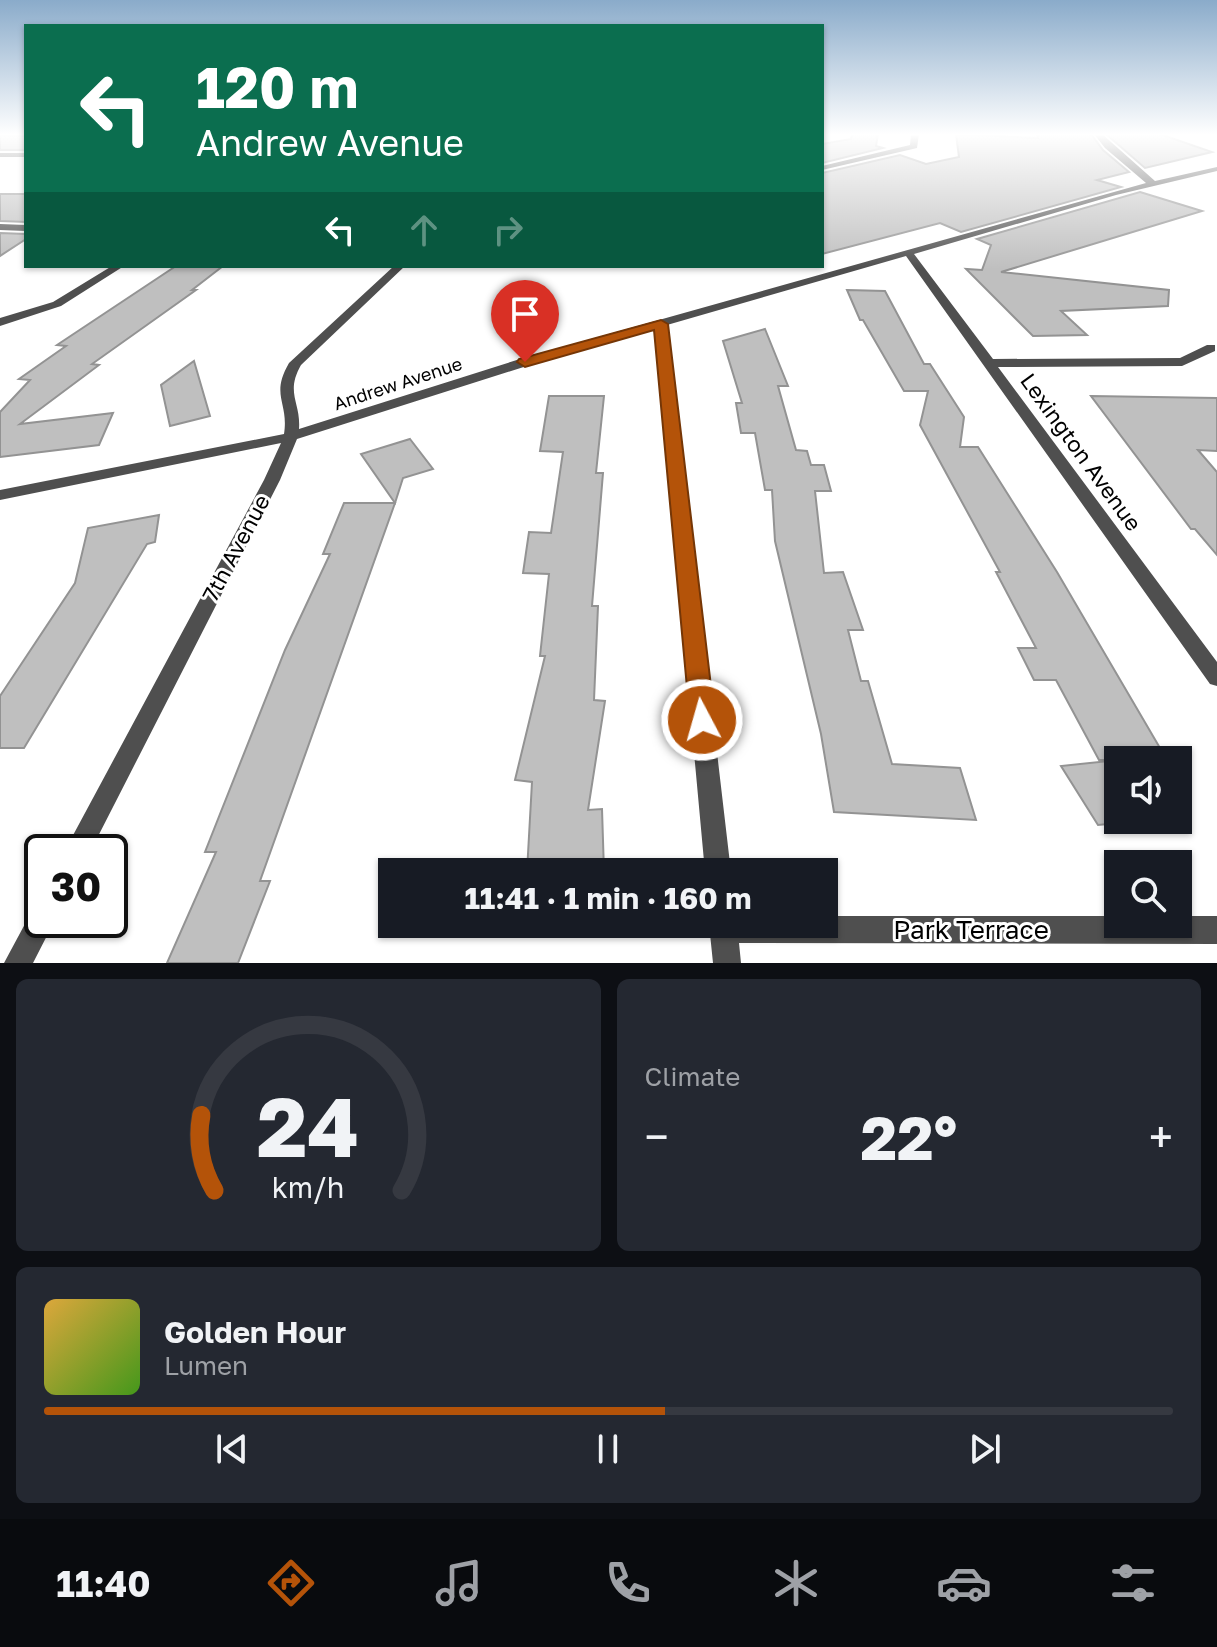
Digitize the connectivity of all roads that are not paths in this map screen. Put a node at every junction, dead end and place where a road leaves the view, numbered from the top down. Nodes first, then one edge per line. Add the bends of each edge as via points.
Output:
1 (1147, 179) edge
2 (1175, 179) edge
3 (1153, 184) junction
4 (0, 227) edge
5 (24, 228) edge
6 (908, 252) junction
7 (116, 268) edge
8 (398, 268) edge
9 (0, 322) edge
10 (661, 324) junction
11 (1211, 348) dead end
12 (990, 363) junction
13 (289, 437) junction
14 (0, 495) edge
15 (1208, 654) edge
16 (1217, 678) edge
17 (86, 834) edge
18 (717, 858) edge
19 (838, 928) edge
20 (1217, 930) edge
21 (31, 938) edge
22 (725, 938) edge
23 (18, 963) edge
24 (727, 963) edge

1 - 3 street
2 - 3 street, Andrew Avenue
3 - 6 street, Andrew Avenue
4 - 5 street
6 - 10 street, Andrew Avenue
6 - 12 street, Lexington Avenue
7 - 9 street via 57,304
8 - 13 street, 7th Avenue via 296,363 284,388
10 - 13 street, Andrew Avenue
10 - 18 street
11 - 12 street via 1182,362
12 - 15 street, Lexington Avenue
13 - 14 street, Andrew Avenue
13 - 17 street, 7th Avenue via 272,480
15 - 16 street, Lexington Avenue
19 - 20 street, Park Terrace
21 - 23 street
22 - 24 street

